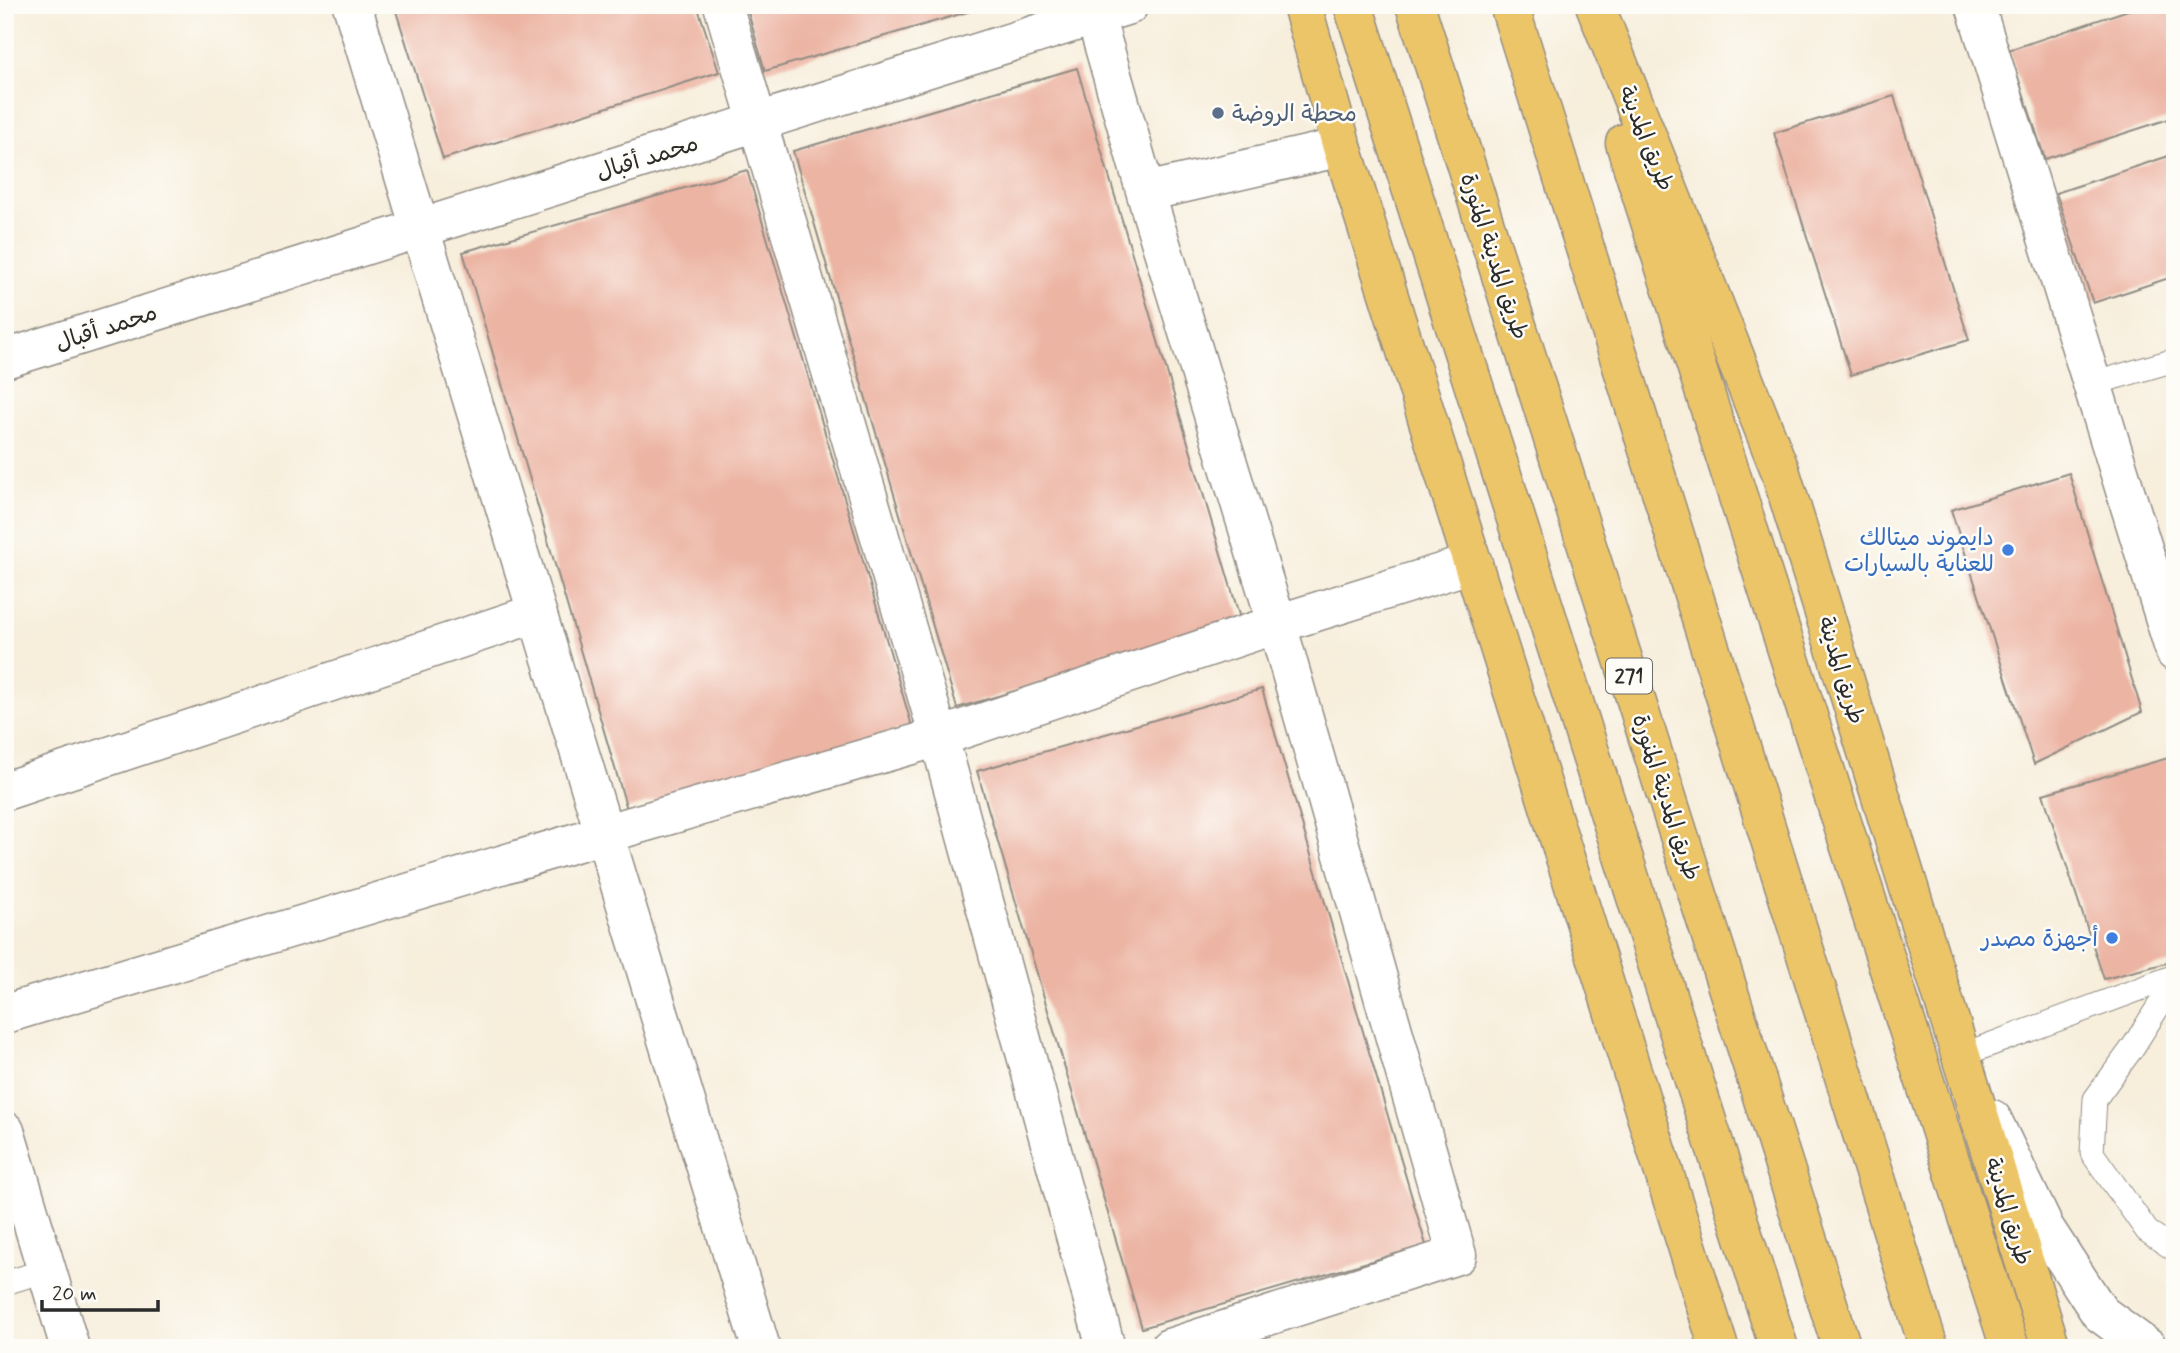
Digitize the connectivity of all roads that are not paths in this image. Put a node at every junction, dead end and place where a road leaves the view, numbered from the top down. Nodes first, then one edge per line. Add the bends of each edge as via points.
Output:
1 (352, 5) edge
2 (723, 5) edge
3 (1302, 5) edge
4 (1353, 5) edge
5 (1415, 5) edge
6 (1509, 5) edge
7 (1581, 5) edge
8 (1595, 5) edge
9 (1975, 5) edge
10 (1105, 9) edge
11 (757, 122) junction
12 (1342, 147) junction
13 (1148, 202) junction
14 (420, 228) junction
15 (5, 359) edge
16 (2175, 360) edge
17 (2092, 384) junction
18 (1473, 563) junction
19 (537, 613) junction
20 (1277, 624) junction
21 (2175, 652) edge
22 (939, 737) junction
23 (5, 791) edge
24 (604, 834) junction
25 (2175, 978) edge
26 (5, 1014) edge
27 (1962, 1055) junction
28 (5, 1131) edge
29 (2175, 1250) edge
30 (47, 1270) junction
31 (5, 1283) edge
32 (1704, 1299) junction
33 (70, 1348) edge
34 (761, 1348) edge
35 (1105, 1348) edge
36 (1169, 1348) edge
37 (1700, 1348) edge
38 (1719, 1348) edge
39 (1779, 1348) edge
40 (1842, 1348) edge
41 (1929, 1348) edge
42 (2010, 1348) edge
43 (2051, 1348) edge
44 (2148, 1348) edge

1 - 14 street
2 - 11 street
3 - 12 main road
4 - 39 main road
5 - 40 main road, طريق المدينة المنورة / 271
6 - 41 main road
7 - 42 main road, طريق المدينة
8 - 27 main road, طريق المدينة via 1780,470
9 - 17 street
10 - 11 street, محمد أقبال
10 - 13 street, محمد أقبال
11 - 14 street, محمد أقبال
11 - 22 street
12 - 13 street
12 - 18 main road
13 - 20 street, محمد أقبال
14 - 15 street, محمد أقبال
14 - 19 street
16 - 17 lane
17 - 21 street
18 - 20 street
18 - 32 main road
19 - 23 street
19 - 24 street
20 - 22 street
20 - 36 street, محمد أقبال via 1457,1255
22 - 24 street
22 - 35 street
24 - 26 street
24 - 34 street
25 - 27 lane
25 - 29 lane via 2095,1098 2092,1153 2147,1231
27 - 43 main road, طريق المدينة
27 - 44 street via 2044,1227 2100,1313
28 - 30 street
30 - 31 lane
30 - 33 street
32 - 37 street
32 - 38 main road

